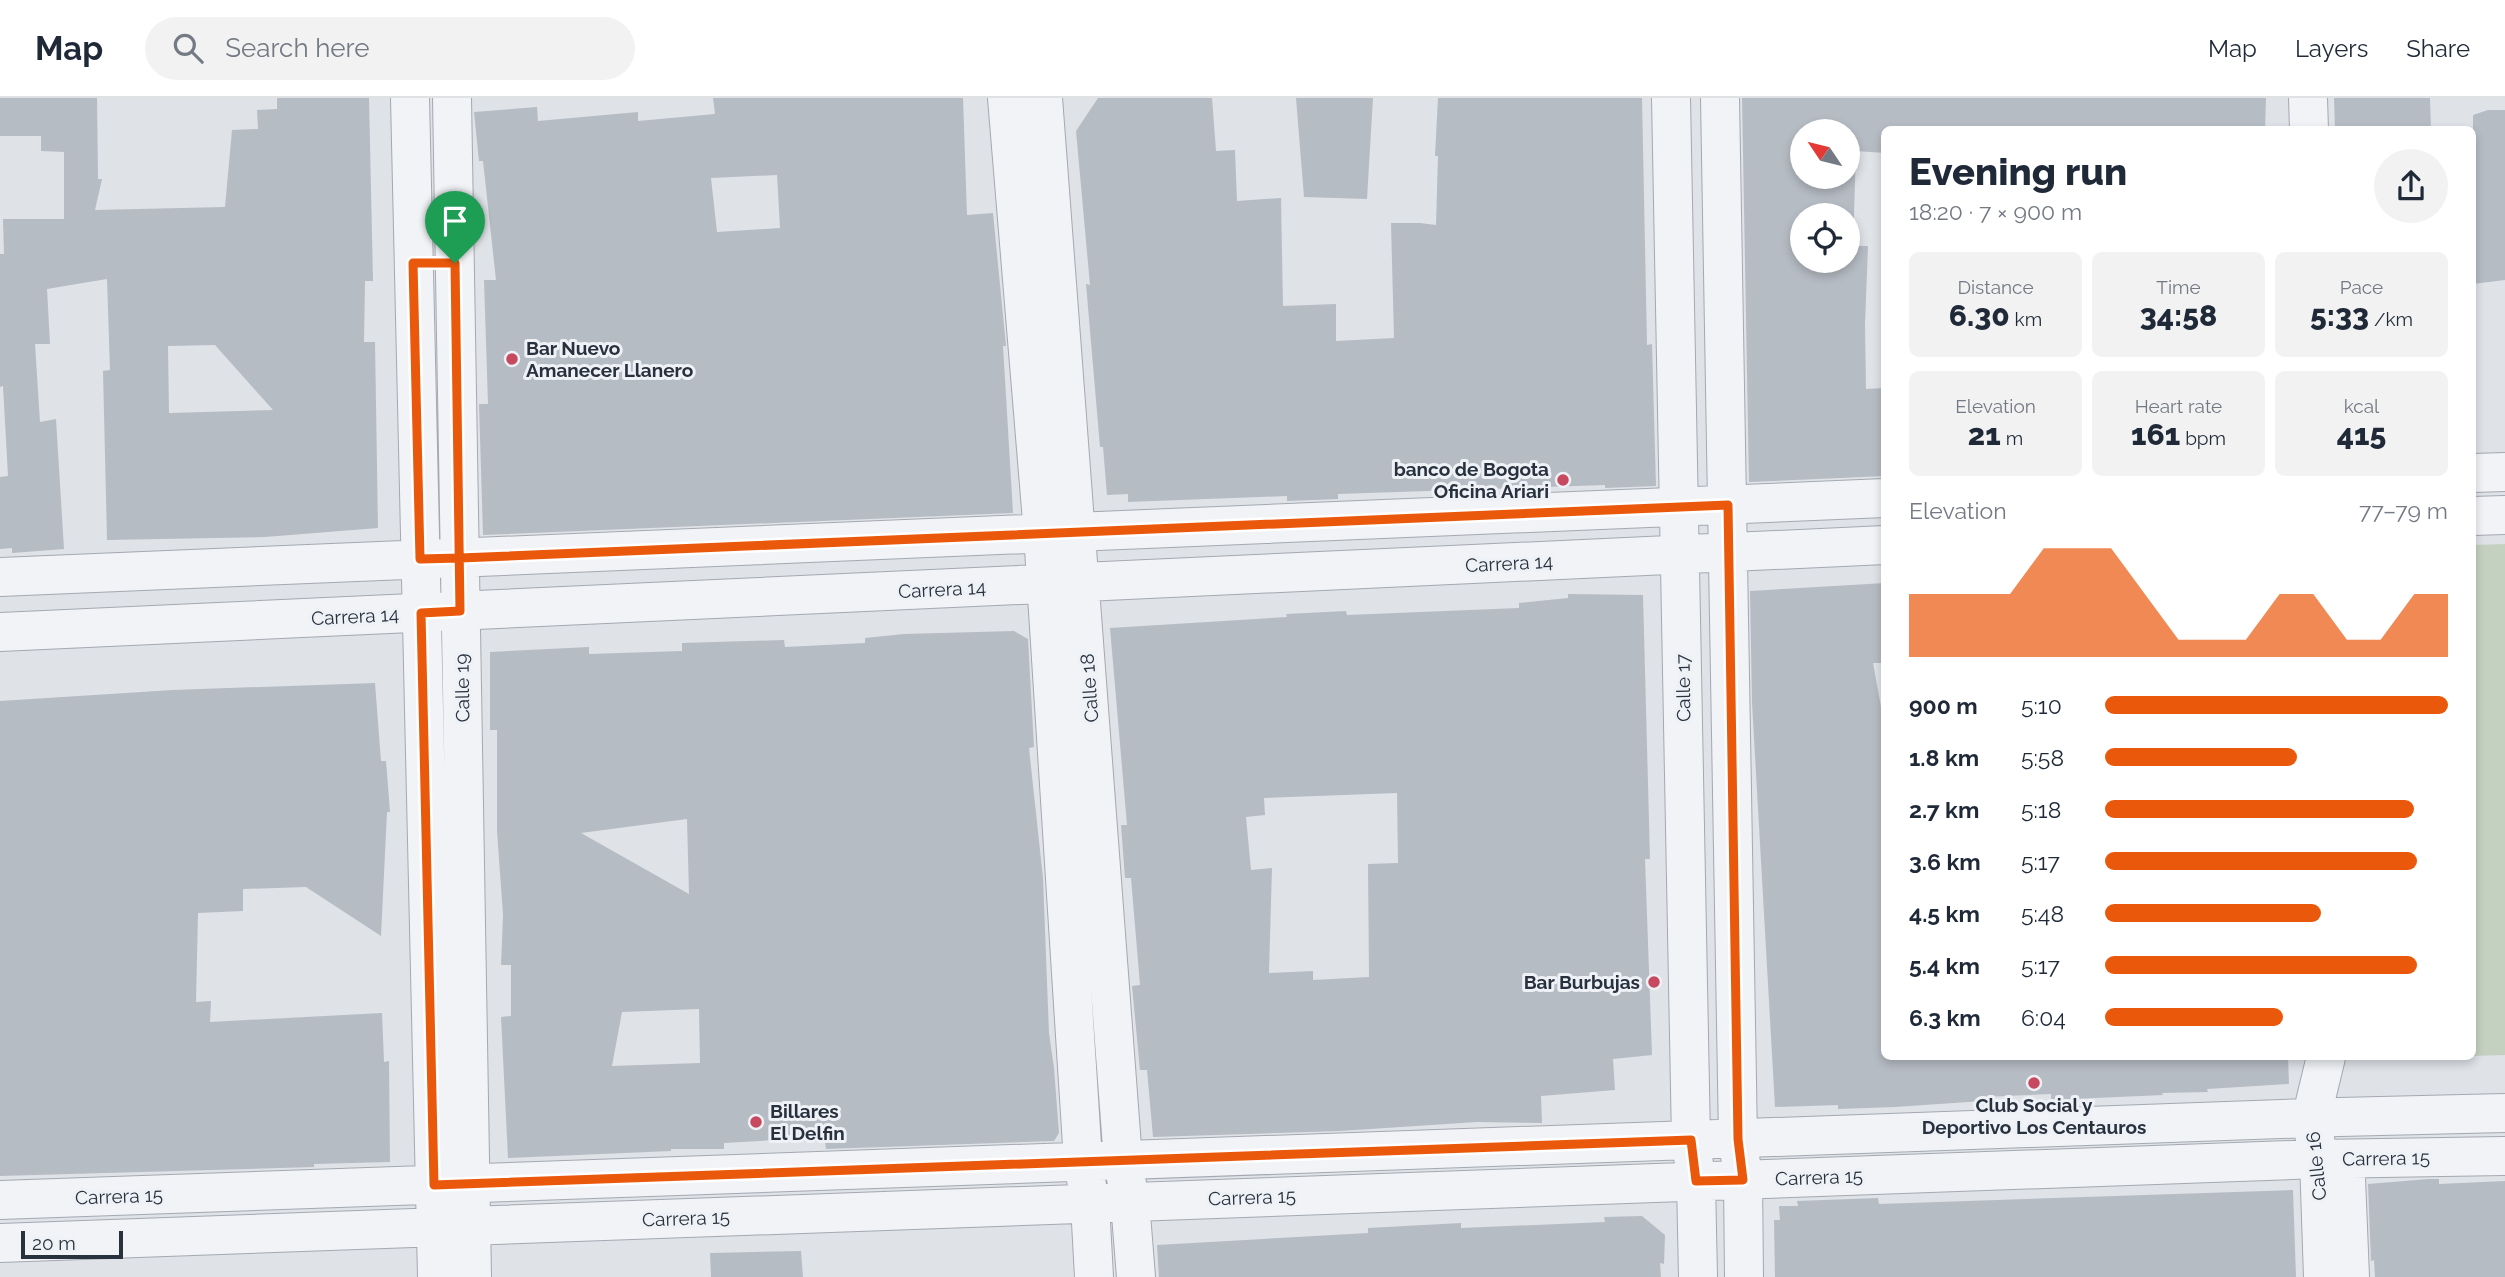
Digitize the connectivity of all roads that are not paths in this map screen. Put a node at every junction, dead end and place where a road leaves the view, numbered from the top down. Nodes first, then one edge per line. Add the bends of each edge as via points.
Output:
1 (410, 98) edge
2 (452, 98) edge
3 (1007, 98) edge
4 (1043, 98) edge
5 (1671, 98) edge
6 (1720, 98) edge
7 (2308, 98) edge
8 (2309, 126) edge
9 (413, 263) junction
10 (455, 263) junction
11 (2505, 472) edge
12 (2476, 473) edge
13 (1881, 498) edge
14 (1728, 505) junction
15 (1680, 506) junction
16 (2505, 515) edge
17 (2476, 516) edge
18 (1060, 532) junction
19 (948, 537) junction
20 (1881, 545) edge
21 (707, 547) junction
22 (1729, 553) junction
23 (1681, 556) junction
24 (460, 558) junction
25 (420, 559) junction
26 (0, 577) edge
27 (1064, 584) junction
28 (953, 589) junction
29 (710, 600) junction
30 (460, 611) junction
31 (421, 613) junction
32 (0, 632) edge
33 (448, 951) junction
34 (2326, 1060) edge
35 (2332, 1060) edge
36 (2505, 1113) edge
37 (2325, 1118) junction
38 (1738, 1139) junction
39 (1691, 1140) junction
40 (2505, 1156) edge
41 (2332, 1158) junction
42 (1123, 1160) junction
43 (1083, 1161) junction
44 (1743, 1180) junction
45 (1696, 1181) junction
46 (452, 1184) junction
47 (178, 1194) junction
48 (0, 1200) edge
49 (1130, 1202) junction
50 (1090, 1204) junction
51 (454, 1227) junction
52 (183, 1236) junction
53 (0, 1243) edge
54 (438, 1277) edge
55 (472, 1277) edge
56 (1094, 1277) edge
57 (1136, 1277) edge
58 (1698, 1277) edge
59 (1744, 1277) edge
60 (2322, 1277) edge
61 (2350, 1277) edge

1 - 9 street, Calle 19
2 - 10 street, Calle 19
3 - 18 street, Calle 18
4 - 18 street, Calle 18
5 - 15 street, Calle 17
6 - 14 street
7 - 8 street
9 - 10 street
9 - 25 street, Calle 19
10 - 24 street, Calle 19
11 - 12 street
13 - 14 street
14 - 15 street
14 - 22 street
15 - 18 street
15 - 23 street, Calle 17
16 - 17 street
18 - 19 street
18 - 27 street, Calle 18
19 - 21 street
19 - 28 street
20 - 22 street, Carrera 14
21 - 24 street
21 - 29 street
22 - 23 street, Carrera 14
22 - 38 street
23 - 27 street, Carrera 14
23 - 39 street, Calle 17
24 - 25 street
24 - 30 street, Calle 19
25 - 26 street
25 - 31 street, Calle 19
27 - 28 street, Carrera 14
27 - 42 street, Calle 18
27 - 43 street, Calle 18
28 - 29 street, Carrera 14
29 - 30 street, Carrera 14
30 - 31 street, Carrera 14
30 - 33 street, Calle 19
31 - 32 street, Carrera 14
31 - 33 street, Calle 19
33 - 46 street, Calle 19
34 - 37 street, Calle 16
35 - 37 street, Calle 16
36 - 37 street, Carrera 15
37 - 38 street, Carrera 15
37 - 41 street, Calle 16
38 - 39 street, Carrera 15
38 - 44 street
39 - 42 street, Carrera 15
39 - 45 street, Calle 17
40 - 41 street, Carrera 15
41 - 44 street, Carrera 15
41 - 60 street, Calle 16
41 - 61 street, Calle 16
42 - 43 street, Carrera 15
42 - 49 street, Calle 18
43 - 46 street, Carrera 15
43 - 50 street, Calle 18
44 - 45 street, Carrera 15
44 - 59 street
45 - 49 street, Carrera 15
45 - 58 street, Calle 17
46 - 47 street, Carrera 15
46 - 51 street, Calle 19
47 - 48 street, Carrera 15
47 - 52 street
49 - 50 street, Carrera 15
49 - 57 street, Calle 18
50 - 51 street, Carrera 15
50 - 56 street, Calle 18
51 - 52 street, Carrera 15
51 - 54 street, Calle 19
51 - 55 street, Calle 19
52 - 53 street, Carrera 15

